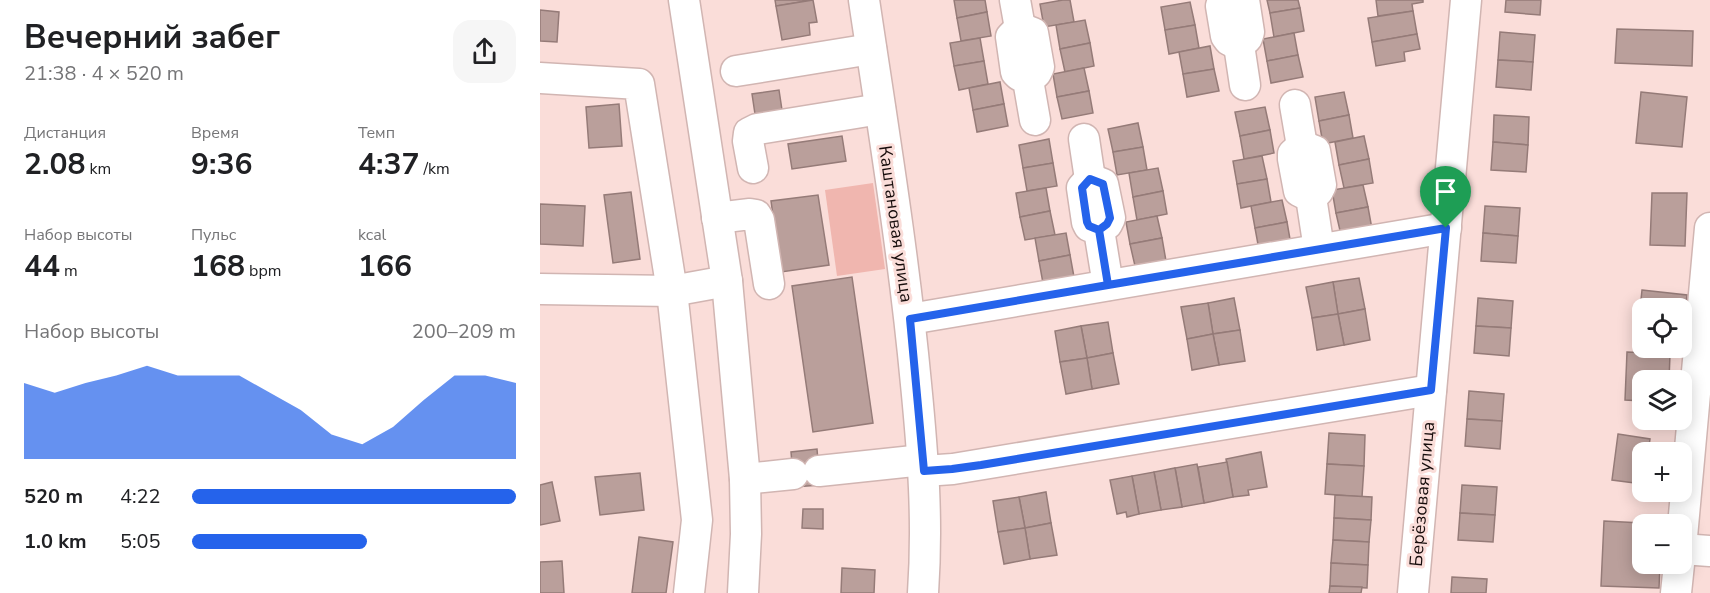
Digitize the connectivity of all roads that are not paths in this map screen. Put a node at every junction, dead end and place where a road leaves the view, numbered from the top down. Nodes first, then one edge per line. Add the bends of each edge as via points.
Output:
1 (684, 0) edge
2 (867, 0) edge
3 (1223, 0) edge
4 (1244, 0) edge
5 (1466, 0) edge
6 (1018, 14) edge
7 (1239, 45) junction
8 (871, 49) junction
9 (736, 71) dead end
10 (540, 78) edge
11 (1245, 85) dead end
12 (1295, 105) dead end
13 (880, 109) junction
14 (1035, 120) dead end
15 (1084, 139) dead end
16 (753, 168) dead end
17 (717, 218) junction
18 (1446, 228) junction
19 (1710, 228) edge
20 (1319, 249) junction
21 (1708, 273) edge
22 (727, 281) junction
23 (769, 284) dead end
24 (1108, 285) junction
25 (540, 289) edge
26 (672, 291) junction
27 (910, 319) junction
28 (1431, 390) junction
29 (923, 465) junction
30 (745, 479) junction
31 (1684, 514) edge
32 (1692, 549) edge
33 (1710, 550) edge
34 (1678, 574) edge
35 (689, 593) edge
36 (743, 593) edge
37 (923, 593) edge
38 (1413, 593) edge
39 (1676, 593) edge

1 - 17 street
2 - 8 street, Каштановая улица
3 - 7 street via 1226,36
4 - 7 street via 1249,32
5 - 18 street, Берёзовая улица
6 - 14 street via 1033,33 1039,67 1028,80
7 - 11 street
8 - 9 street
8 - 13 street, Каштановая улица
10 - 26 street via 639,84
12 - 20 street via 1302,146 1315,151 1321,185 1311,197
13 - 16 street via 757,129 749,133 748,141
13 - 27 street, Каштановая улица
15 - 24 street via 1090,179 1103,184 1110,218 1099,230
17 - 22 street
17 - 23 street via 756,215
18 - 20 street
18 - 28 street, Берёзовая улица
19 - 21 street
20 - 24 street
21 - 31 street
22 - 26 street
22 - 30 street
24 - 27 street
25 - 26 street
26 - 35 street via 697,520
27 - 29 street, Каштановая улица
28 - 29 street via 981,465 952,469
28 - 38 street, Берёзовая улица
29 - 30 street
29 - 37 street, Каштановая улица
30 - 36 street
32 - 33 street
34 - 39 street

